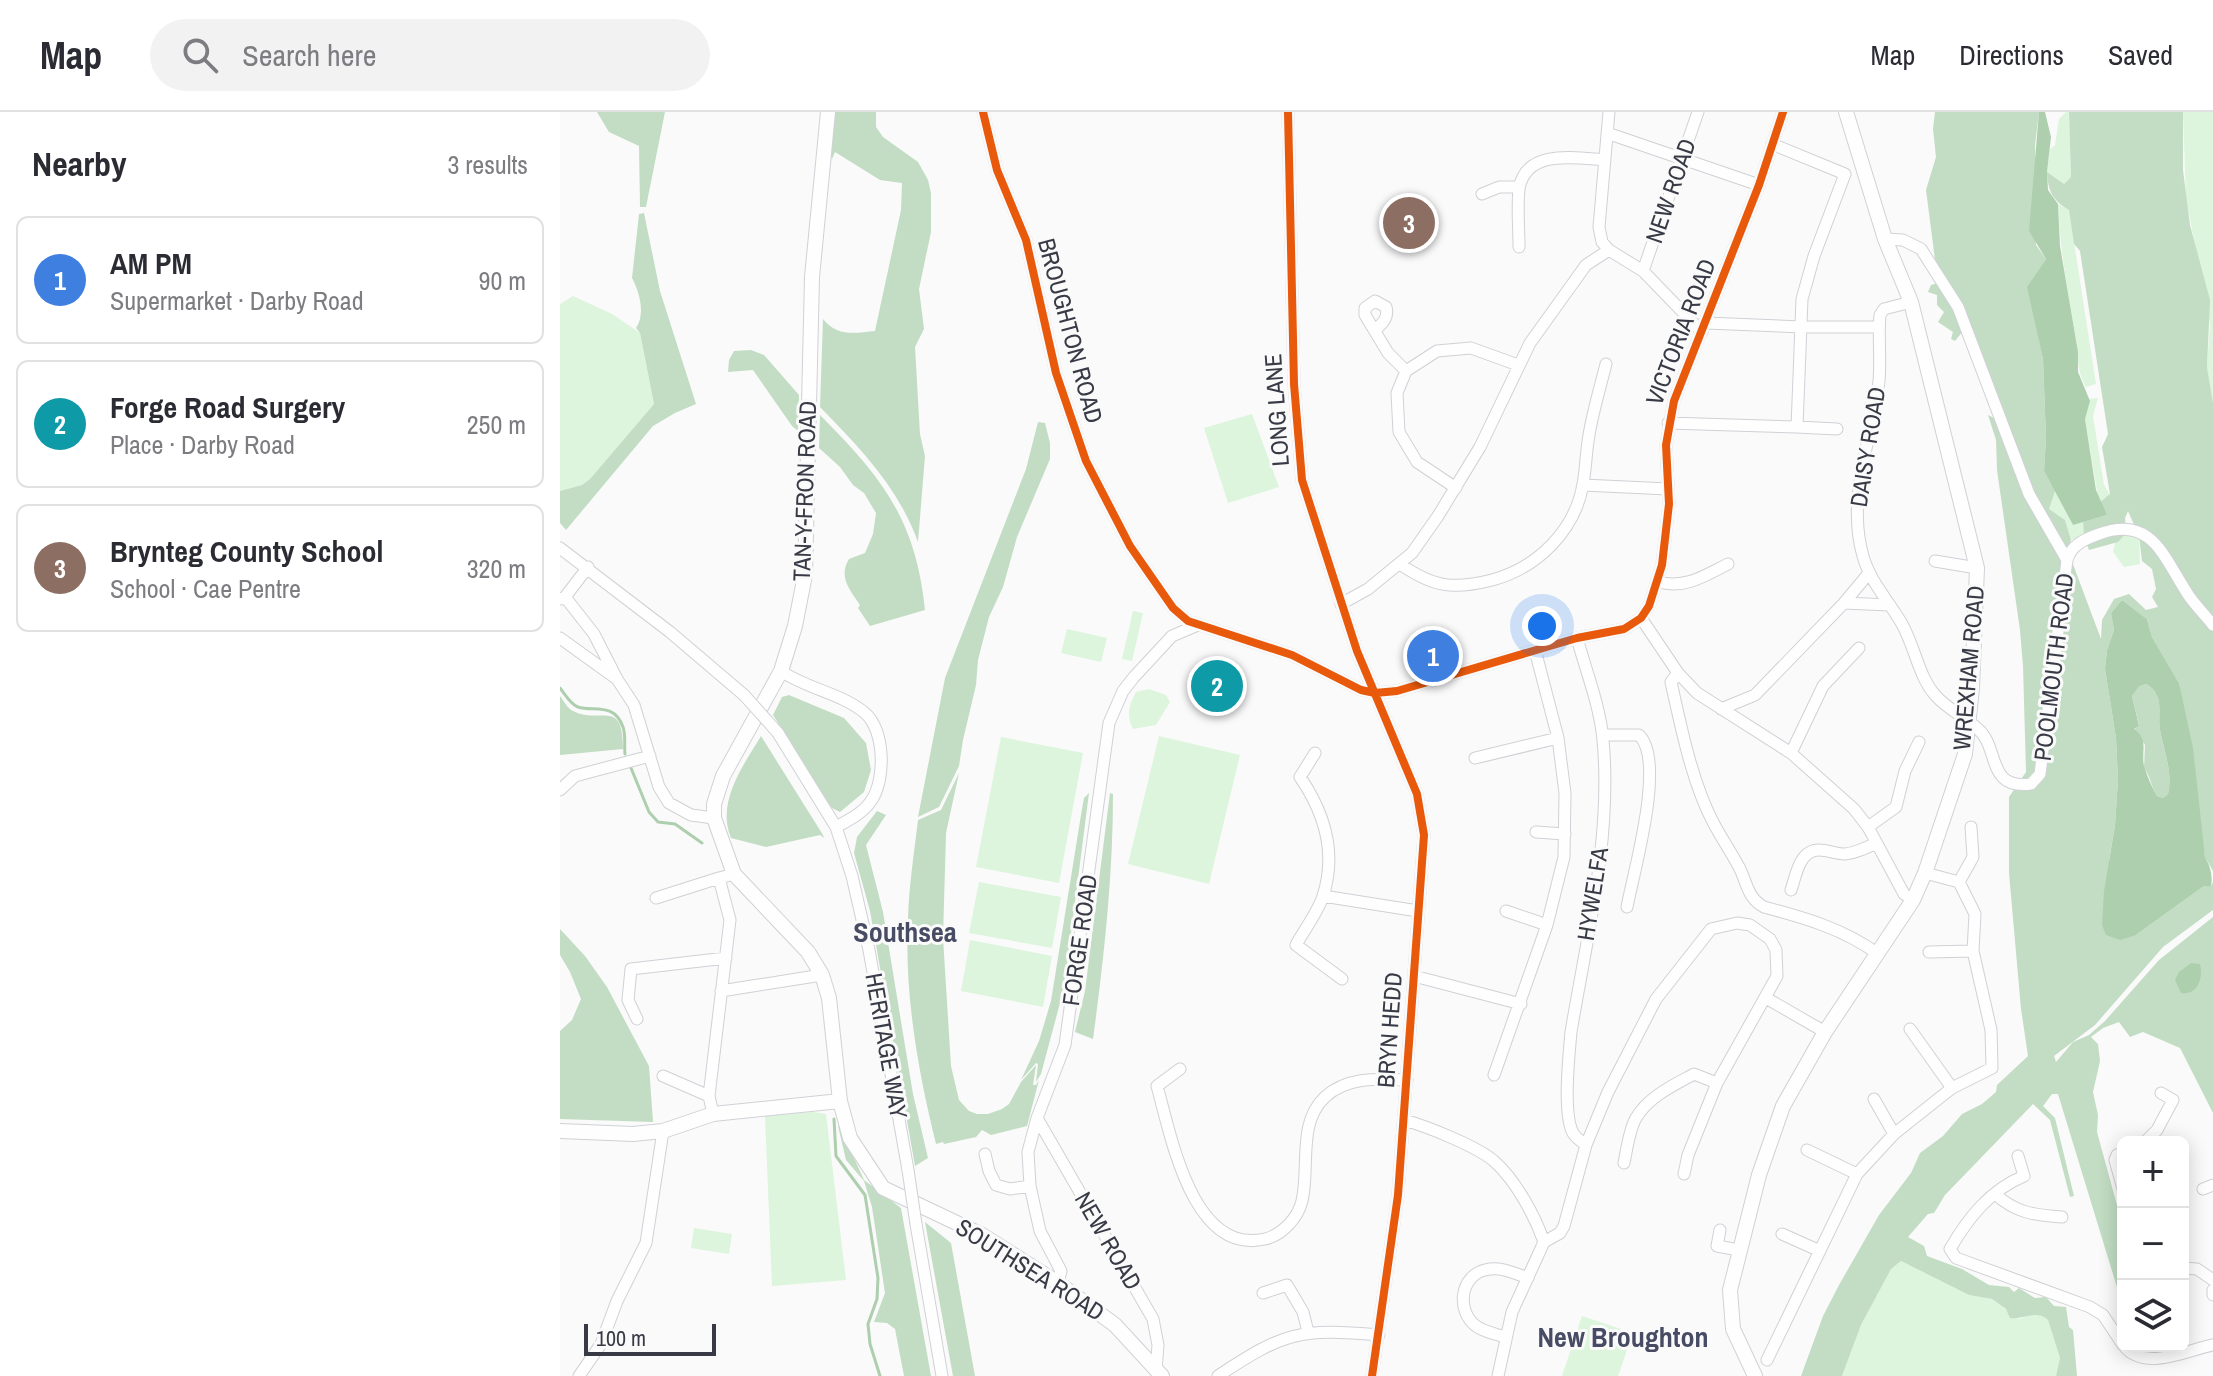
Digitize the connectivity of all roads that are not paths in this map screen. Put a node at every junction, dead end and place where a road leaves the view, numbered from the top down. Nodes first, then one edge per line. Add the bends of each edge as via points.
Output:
1 (828, 112) edge
2 (983, 112) edge
3 (1288, 112) edge
4 (1609, 112) edge
5 (1698, 112) edge
6 (1783, 112) edge
7 (1846, 112) edge
8 (1607, 133) junction
9 (1772, 144) junction
10 (1682, 159) junction
11 (1605, 160) junction
12 (1759, 185) junction
13 (1519, 187) junction
14 (1482, 194) dead end
15 (1885, 239) junction
16 (1519, 247) dead end
17 (1609, 250) junction
18 (1643, 271) junction
19 (1911, 302) junction
20 (1704, 327) junction
21 (1802, 327) junction
22 (1879, 327) junction
23 (1375, 330) dead end
24 (1606, 364) dead end
25 (1518, 365) junction
26 (1406, 371) junction
27 (1668, 423) junction
28 (1797, 427) junction
29 (1837, 429) dead end
30 (1583, 485) junction
31 (1456, 488) junction
32 (1668, 489) junction
33 (560, 548) edge
34 (2067, 560) junction
35 (1935, 561) dead end
36 (1400, 564) junction
37 (1728, 564) dead end
38 (588, 567) junction
39 (1977, 568) junction
40 (1869, 573) junction
41 (1658, 582) junction
42 (562, 598) edge
43 (1844, 603) junction
44 (1341, 604) junction
45 (1889, 605) junction
46 (1173, 608) junction
47 (1641, 618) junction
48 (1198, 625) junction
49 (2213, 625) edge
50 (1172, 636) junction
51 (560, 638) edge
52 (1577, 638) junction
53 (1859, 648) dead end
54 (1535, 650) junction
55 (781, 671) junction
56 (1678, 673) junction
57 (617, 679) junction
58 (1375, 693) junction
59 (1721, 709) junction
60 (1969, 723) junction
61 (1603, 735) junction
62 (1558, 738) junction
63 (1919, 742) dead end
64 (1315, 753) dead end
65 (1791, 753) junction
66 (650, 756) junction
67 (1475, 758) dead end
68 (560, 790) edge
69 (714, 818) junction
70 (836, 827) junction
71 (1868, 827) junction
72 (1971, 827) dead end
73 (1536, 832) dead end
74 (1565, 834) junction
75 (1876, 843) junction
76 (1925, 873) junction
77 (727, 876) junction
78 (1959, 882) junction
79 (1791, 890) dead end
80 (1323, 896) junction
81 (656, 898) dead end
82 (1913, 900) junction
83 (1627, 907) dead end
84 (1418, 911) junction
85 (1506, 911) dead end
86 (1547, 925) junction
87 (1973, 951) junction
88 (1929, 952) dead end
89 (1878, 954) junction
90 (726, 958) junction
91 (822, 975) junction
92 (1414, 976) junction
93 (1342, 979) dead end
94 (721, 991) junction
95 (1766, 998) junction
96 (1521, 1004) junction
97 (637, 1019) dead end
98 (1910, 1029) dead end
99 (1825, 1032) junction
100 (1180, 1069) dead end
101 (1494, 1075) dead end
102 (663, 1076) dead end
103 (1407, 1080) junction
104 (1717, 1083) junction
105 (1952, 1088) junction
106 (2161, 1093) dead end
107 (709, 1096) junction
108 (1874, 1099) dead end
109 (840, 1101) junction
110 (713, 1114) junction
111 (1037, 1118) junction
112 (1404, 1120) junction
113 (560, 1131) edge
114 (663, 1131) junction
115 (1894, 1134) junction
116 (2151, 1136) edge
117 (1586, 1145) junction
118 (1807, 1150) dead end
119 (985, 1154) dead end
120 (2018, 1156) dead end
121 (1624, 1163) dead end
122 (1684, 1174) dead end
123 (1857, 1174) junction
124 (1030, 1186) junction
125 (1995, 1194) junction
126 (2062, 1217) dead end
127 (1720, 1230) dead end
128 (1782, 1234) dead end
129 (1544, 1242) junction
130 (1717, 1246) junction
131 (1739, 1250) junction
132 (1820, 1251) junction
133 (1713, 1260) dead end
134 (2189, 1268) edge
135 (1528, 1278) junction
136 (2213, 1280) edge
137 (1058, 1283) junction
138 (1263, 1293) dead end
139 (1308, 1332) junction
140 (1379, 1335) junction
141 (2117, 1335) edge
142 (1505, 1337) junction
143 (2213, 1345) edge
144 (2189, 1351) edge
145 (2130, 1352) edge
146 (2186, 1352) edge
147 (1767, 1360) dead end
148 (1159, 1373) edge
149 (579, 1376) edge
150 (942, 1376) edge
151 (1218, 1376) edge
152 (1372, 1376) edge
153 (1498, 1376) edge
154 (1755, 1376) edge

1 - 55 main road, TAN-Y-FRON ROAD via 812,277 805,575
2 - 46 street, BROUGHTON ROAD via 997,170 1026,240 1056,373 1086,461 1130,546
3 - 44 street, LONG LANE via 1302,480
4 - 8 street
5 - 10 street, NEW ROAD
6 - 9 street, VICTORIA ROAD
7 - 15 main road, WREXHAM ROAD
8 - 10 street
8 - 11 street
9 - 12 street, VICTORIA ROAD
9 - 21 street via 1845,174 1814,256 1802,299
10 - 12 street
10 - 18 street, NEW ROAD
11 - 13 street via 1548,159 1534,165
11 - 17 street via 1599,227
12 - 20 street, VICTORIA ROAD
13 - 14 street
13 - 16 street
15 - 19 main road, WREXHAM ROAD
15 - 34 street via 1921,249 1958,307 2029,494
17 - 18 street
17 - 25 street via 1586,265
18 - 20 street
19 - 22 street via 1884,309
19 - 39 main road, WREXHAM ROAD
20 - 21 street
20 - 27 street, VICTORIA ROAD
21 - 22 street
21 - 28 street
22 - 40 street, DAISY ROAD via 1879,380 1857,503
23 - 26 street
24 - 30 street
25 - 26 street via 1471,348 1437,351
25 - 31 street
26 - 31 street via 1397,393 1399,432 1417,462
27 - 28 street
27 - 32 street, VICTORIA ROAD
28 - 29 street
30 - 32 street
30 - 36 street via 1561,536 1536,559 1504,577 1443,586
31 - 36 street
32 - 41 street, VICTORIA ROAD
33 - 38 street, HERITAGE WAY
34 - 49 street, POOLMOUTH ROAD via 2078,543 2121,527 2146,535
34 - 60 street, POOLMOUTH ROAD via 2037,779 2015,784 1998,773 1981,732
35 - 39 street
36 - 44 street
37 - 41 street via 1691,583
38 - 42 street
38 - 70 street, HERITAGE WAY, bridge via 744,695 778,733
39 - 60 main road, WREXHAM ROAD
40 - 43 street
40 - 45 street, DAISY ROAD
41 - 47 street, VICTORIA ROAD
42 - 57 street via 594,634
43 - 45 street
43 - 59 street via 1755,695
44 - 58 street, LONG LANE
45 - 60 street, DAISY ROAD via 1933,692
46 - 48 street, BROUGHTON ROAD
46 - 50 street
47 - 52 street via 1624,629
47 - 56 street
48 - 50 street, FORGE ROAD
48 - 58 street, BROUGHTON ROAD via 1292,655
50 - 111 street, FORGE ROAD via 1123,691 1109,723 1065,1045
51 - 57 street
52 - 54 street
52 - 61 street, HYWELFA
53 - 65 street via 1823,686
54 - 58 street
54 - 62 street
55 - 69 main road, TAN-Y-FRON ROAD via 723,776
55 - 70 street via 867,714 879,740 882,761 873,799
56 - 59 street
56 - 89 street via 1671,682 1685,746 1713,822 1750,895 1764,907 1856,938
57 - 66 street via 634,705
58 - 84 street, BRYN HEDD via 1421,809
59 - 65 street
60 - 76 main road, WREXHAM ROAD via 1965,754
61 - 83 street via 1639,735 1650,756 1649,799
61 - 117 street, HYWELFA via 1602,849 1568,1062 1572,1132
62 - 67 street
62 - 74 street
63 - 71 street via 1896,807
64 - 80 street via 1300,777 1328,840
65 - 71 street
66 - 68 street via 575,776
66 - 69 street via 669,803 691,815
69 - 77 main road
70 - 150 street, HERITAGE WAY, bridge via 864,926
71 - 75 street
72 - 78 street via 1973,857
73 - 74 street
74 - 86 street via 1561,876
75 - 79 street via 1842,854 1809,852
75 - 82 street via 1904,894
76 - 78 street
76 - 82 main road, WREXHAM ROAD
77 - 81 street
77 - 90 street
77 - 91 main road via 808,952
78 - 87 street via 1975,914
80 - 84 street
80 - 93 street via 1296,945
82 - 89 main road, WREXHAM ROAD
84 - 92 street, BRYN HEDD
85 - 86 street
86 - 96 street
87 - 88 street
87 - 105 street via 1991,1030 1992,1068
89 - 99 main road, WREXHAM ROAD
90 - 94 street
90 - 97 street via 631,969 628,1000
91 - 94 street
91 - 109 main road
92 - 96 street
92 - 103 street, BRYN HEDD
94 - 107 street
95 - 99 street
95 - 104 street
95 - 117 street via 1779,961 1770,939 1750,925 1711,929 1656,999
96 - 101 street
98 - 105 street
99 - 131 main road, WREXHAM ROAD via 1783,1106
100 - 103 street via 1157,1086 1192,1193 1207,1220 1232,1236 1254,1240 1277,1233 1302,1202 1308,1131 1326,1096 1359,1081
102 - 107 street
103 - 112 street, BRYN HEDD
104 - 121 street via 1694,1074 1650,1102 1635,1119
104 - 122 street
105 - 115 street
106 - 116 street via 2173,1100
107 - 110 street
108 - 115 street
109 - 110 main road
109 - 137 main road, SOUTHSEA ROAD via 850,1138 883,1188 982,1235
110 - 114 main road
111 - 124 street, FORGE ROAD via 1028,1152
111 - 148 street, NEW ROAD via 1153,1319
112 - 129 street via 1492,1159 1530,1209
112 - 140 street, BRYN HEDD
113 - 114 main road
114 - 149 street via 646,1243 601,1344
115 - 123 street
117 - 129 street via 1564,1226
118 - 123 street
119 - 124 street via 996,1185
120 - 125 street via 2024,1176
123 - 132 street
124 - 137 street, FORGE ROAD via 1040,1231 1061,1271
125 - 126 street via 2021,1212
125 - 141 street via 1962,1228 1950,1249 1956,1258 2090,1307
127 - 130 street
128 - 132 street
129 - 135 street
130 - 131 street
130 - 133 street
131 - 154 main road, WREXHAM ROAD via 1730,1290 1733,1329
132 - 147 street
134 - 136 street
135 - 142 street
135 - 142 street via 1488,1269 1472,1277 1464,1290 1464,1307 1475,1325
137 - 148 main road, SOUTHSEA ROAD via 1115,1325
138 - 139 street via 1287,1285
139 - 140 street
139 - 151 street via 1261,1348
140 - 152 street, BRYN HEDD
142 - 153 street
143 - 144 street
145 - 146 street via 2144,1358

